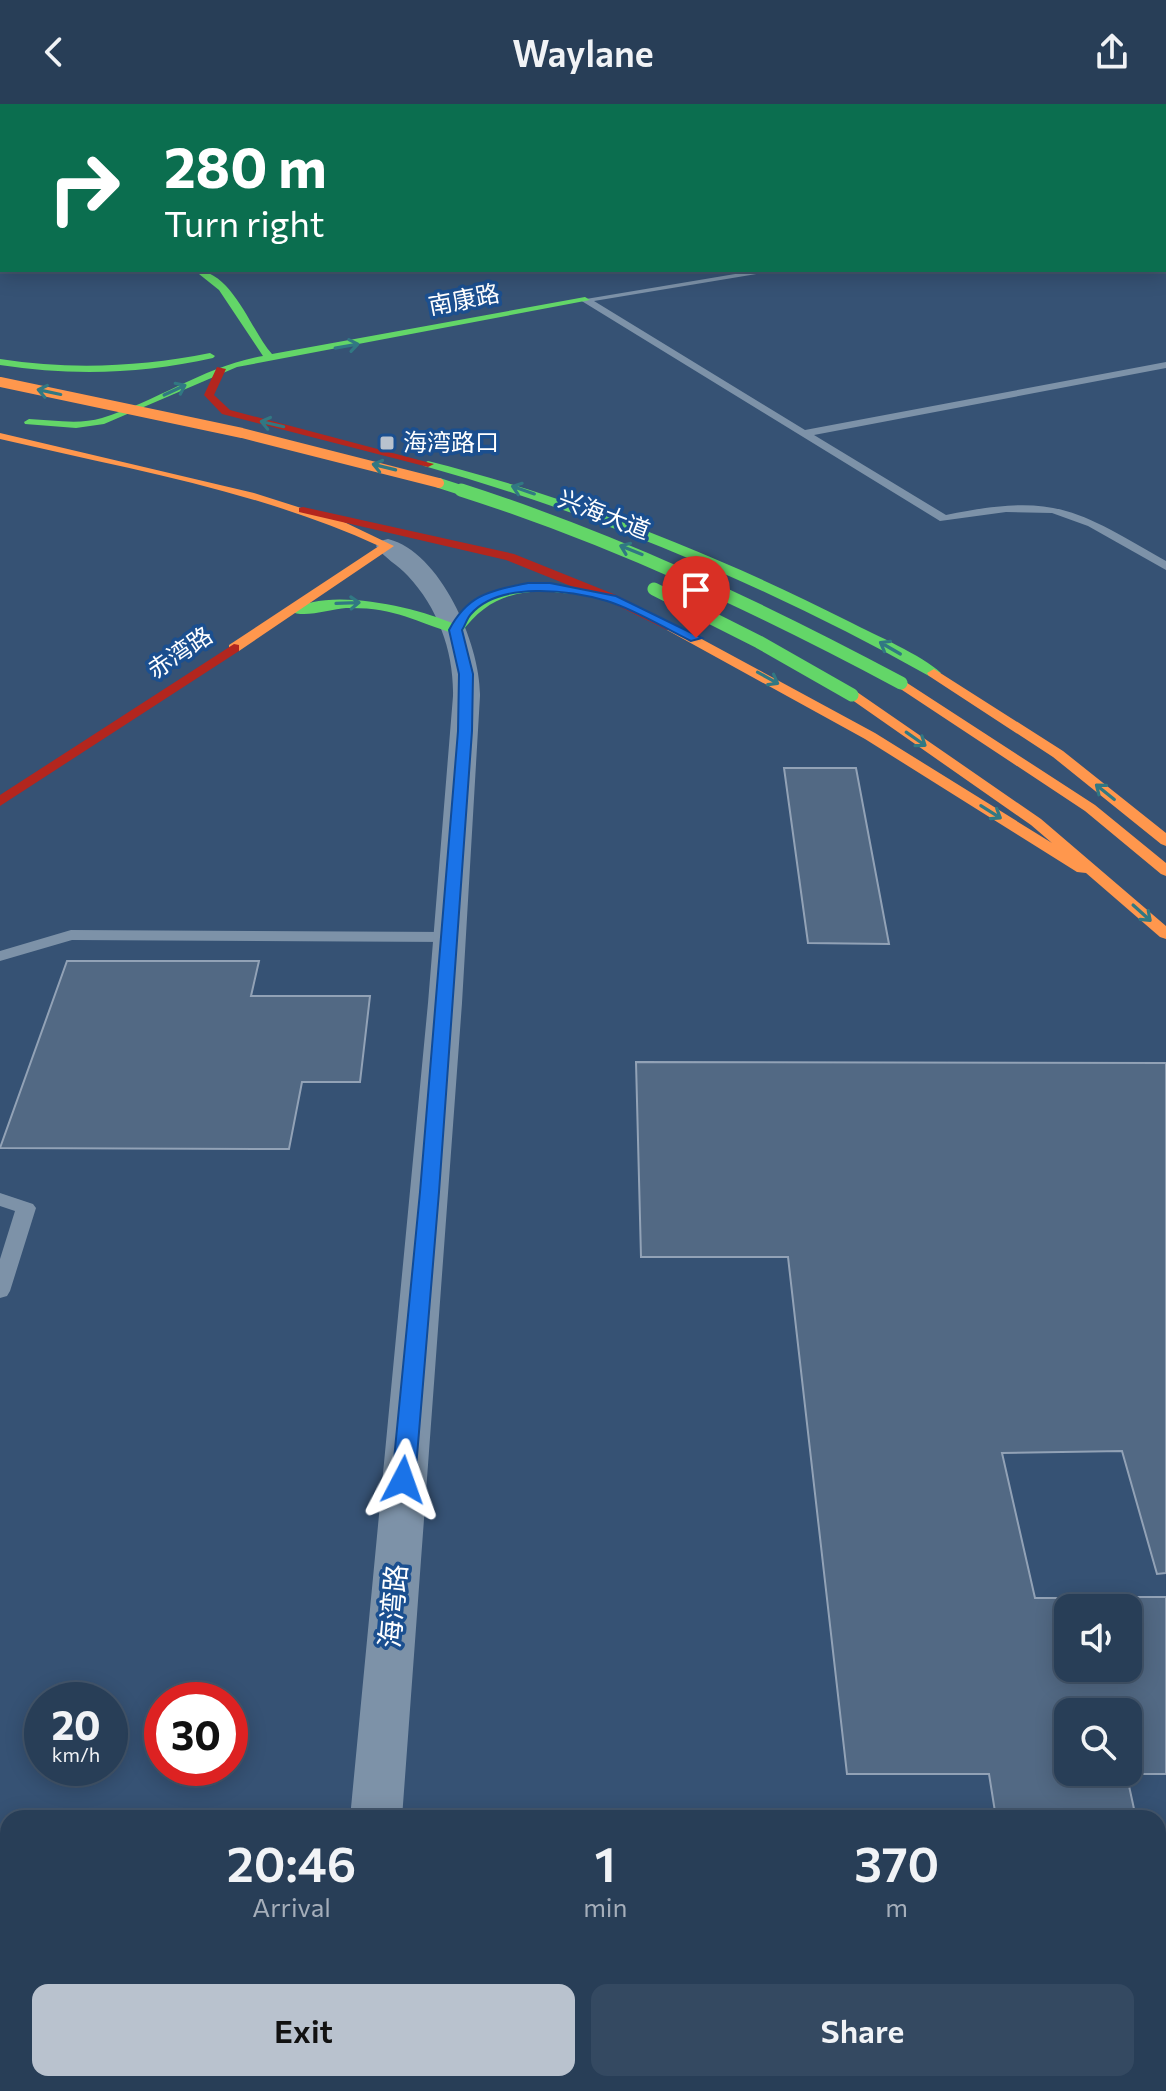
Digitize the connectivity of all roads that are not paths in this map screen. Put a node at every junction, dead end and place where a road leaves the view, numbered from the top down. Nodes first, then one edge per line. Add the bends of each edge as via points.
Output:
1 (202, 272) edge
2 (763, 272) edge
3 (585, 300) junction
4 (254, 345) junction
5 (270, 358) junction
6 (0, 362) edge
7 (216, 363) junction
8 (1166, 365) edge
9 (0, 382) edge
10 (0, 401) edge
11 (0, 417) edge
12 (76, 425) junction
13 (126, 428) dead end
14 (806, 433) junction
15 (0, 436) edge
16 (264, 458) dead end
17 (147, 469) junction
18 (349, 480) dead end
19 (303, 510) junction
20 (388, 546) junction
21 (1166, 566) edge
22 (346, 572) junction
23 (642, 584) dead end
24 (612, 598) junction
25 (272, 620) junction
26 (456, 630) junction
27 (0, 802) edge
28 (1166, 841) edge
29 (1166, 871) edge
30 (1119, 892) junction
31 (1166, 934) edge
32 (449, 937) junction
33 (0, 956) edge
34 (0, 1199) edge
35 (0, 1291) edge
36 (377, 1810) edge

1 - 4 street via 229,289
2 - 3 lane
3 - 4 street, 南康路
5 -> 3 street, 南康路
3 - 14 lane
4 - 5 street
4 - 7 street, 南康路
5 - 7 street, 南康路
6 - 7 street via 92,372
7 - 12 street, 南康路 via 99,407
28 -> 7 street, 兴海大道 via 1058,754 962,689 871,637 672,545 512,486 226,412 209,395
8 - 14 lane
29 -> 9 street, 兴海大道, bridge via 1090,808 901,683 781,616 689,573 586,532 392,469
10 - 13 street
11 - 12 street
12 - 17 street via 78,436
14 - 21 lane via 944,519 1012,507 1056,511
15 - 17 street, 兴海大道
16 - 18 street
17 - 19 street, 兴海大道
17 - 22 street, 兴海大道 via 344,533 358,554
19 - 20 street, 兴海大道
19 - 24 street, 兴海大道 via 510,557
20 - 22 street, 赤湾路
20 - 26 street, 海湾路 via 424,576
22 - 25 street, 赤湾路
23 -> 30 street, 兴海大道, bridge via 852,695 1036,822
24 - 26 street via 550,587 506,591 476,602
24 -> 30 street, 兴海大道 via 696,638 870,736
25 -> 26 street via 330,604 384,603 421,612
25 - 27 street, 赤湾路
26 - 32 street, 海湾路 via 466,674
30 -> 31 street, 兴海大道
32 - 33 lane via 71,935
32 - 36 street, 海湾路
34 - 35 lane via 26,1208

